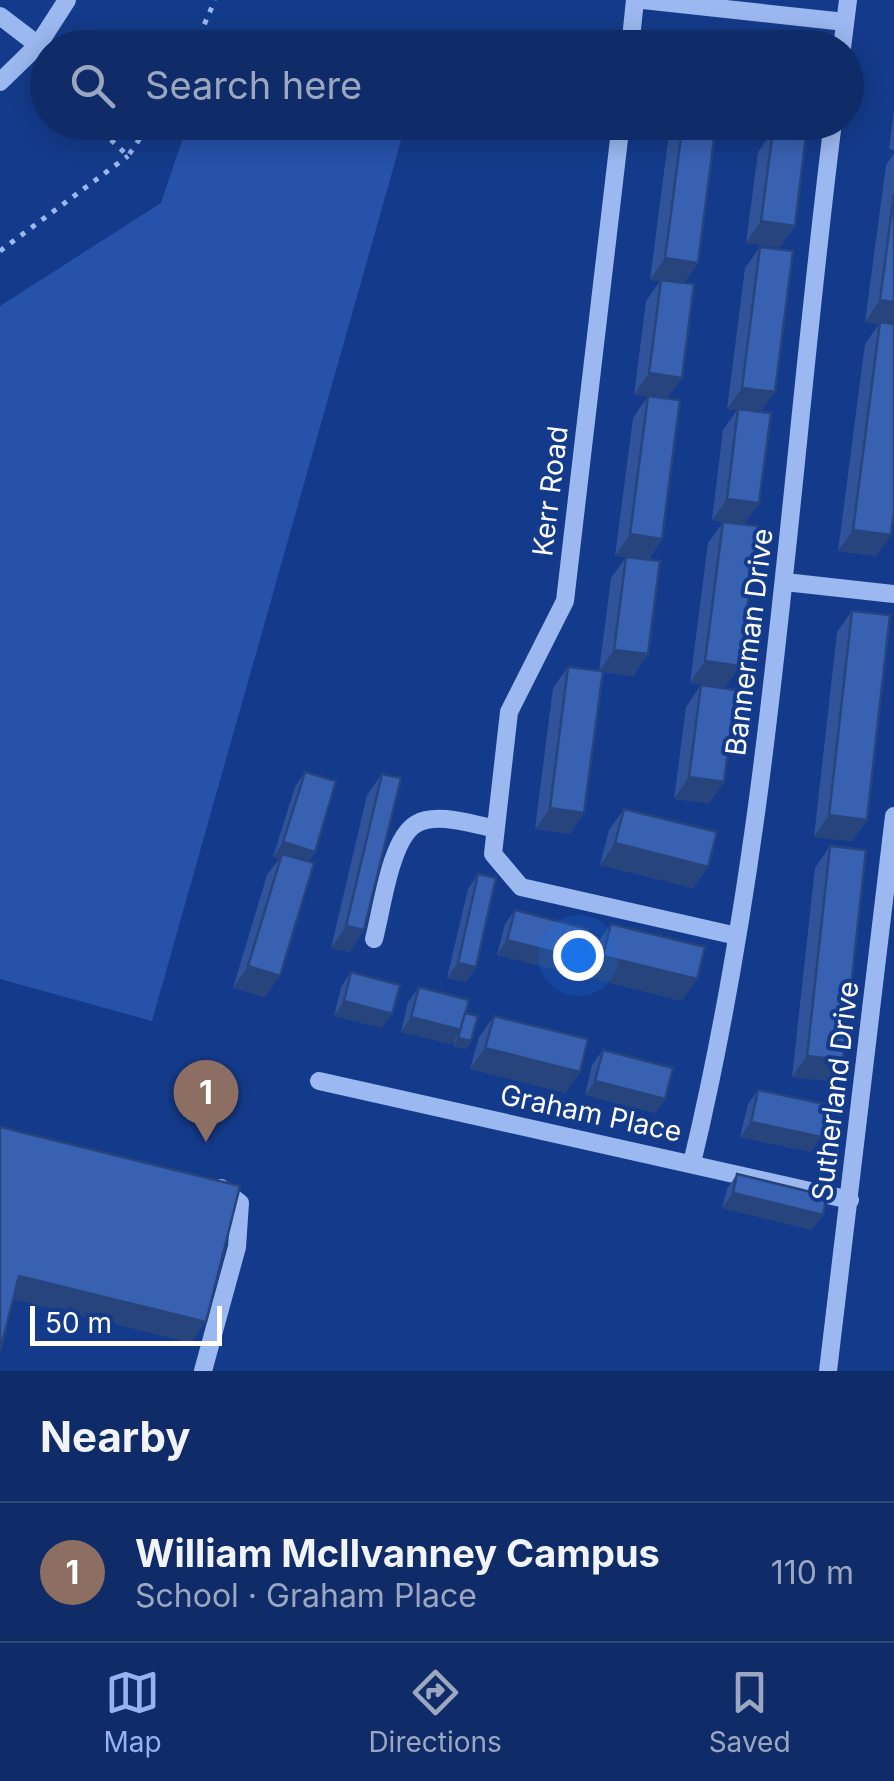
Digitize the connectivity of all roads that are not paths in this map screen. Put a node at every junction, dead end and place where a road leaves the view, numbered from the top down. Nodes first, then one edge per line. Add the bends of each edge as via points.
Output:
1 (67, 0) edge
2 (635, 0) edge
3 (643, 0) edge
4 (848, 0) edge
5 (0, 16) edge
6 (845, 22) junction
7 (48, 30) edge
8 (632, 30) edge
9 (844, 30) edge
10 (30, 39) edge
11 (30, 53) edge
12 (0, 82) edge
13 (619, 140) edge
14 (831, 140) edge
15 (785, 582) junction
16 (894, 594) edge
17 (894, 816) edge
18 (492, 828) junction
19 (737, 936) junction
20 (374, 938) dead end
21 (319, 1081) dead end
22 (692, 1163) junction
23 (211, 1182) edge
24 (850, 1200) junction
25 (202, 1371) edge
26 (828, 1371) edge

1 - 7 street
2 - 8 street
3 - 6 street
4 - 6 street
5 - 10 street
6 - 9 street
11 - 12 street
13 - 18 street, Kerr Road via 566,601 508,712
14 - 15 street, Bannerman Drive
15 - 16 street
15 - 19 street, Bannerman Drive
17 - 24 street, Sutherland Drive
18 - 19 street, Kerr Road via 493,854 521,887
18 - 20 street via 441,819 416,823 398,843
19 - 22 street, Bannerman Drive via 726,1022
21 - 22 street, Graham Place
22 - 24 street, Graham Place
23 - 25 street via 240,1203 237,1247
24 - 26 street, Sutherland Drive

